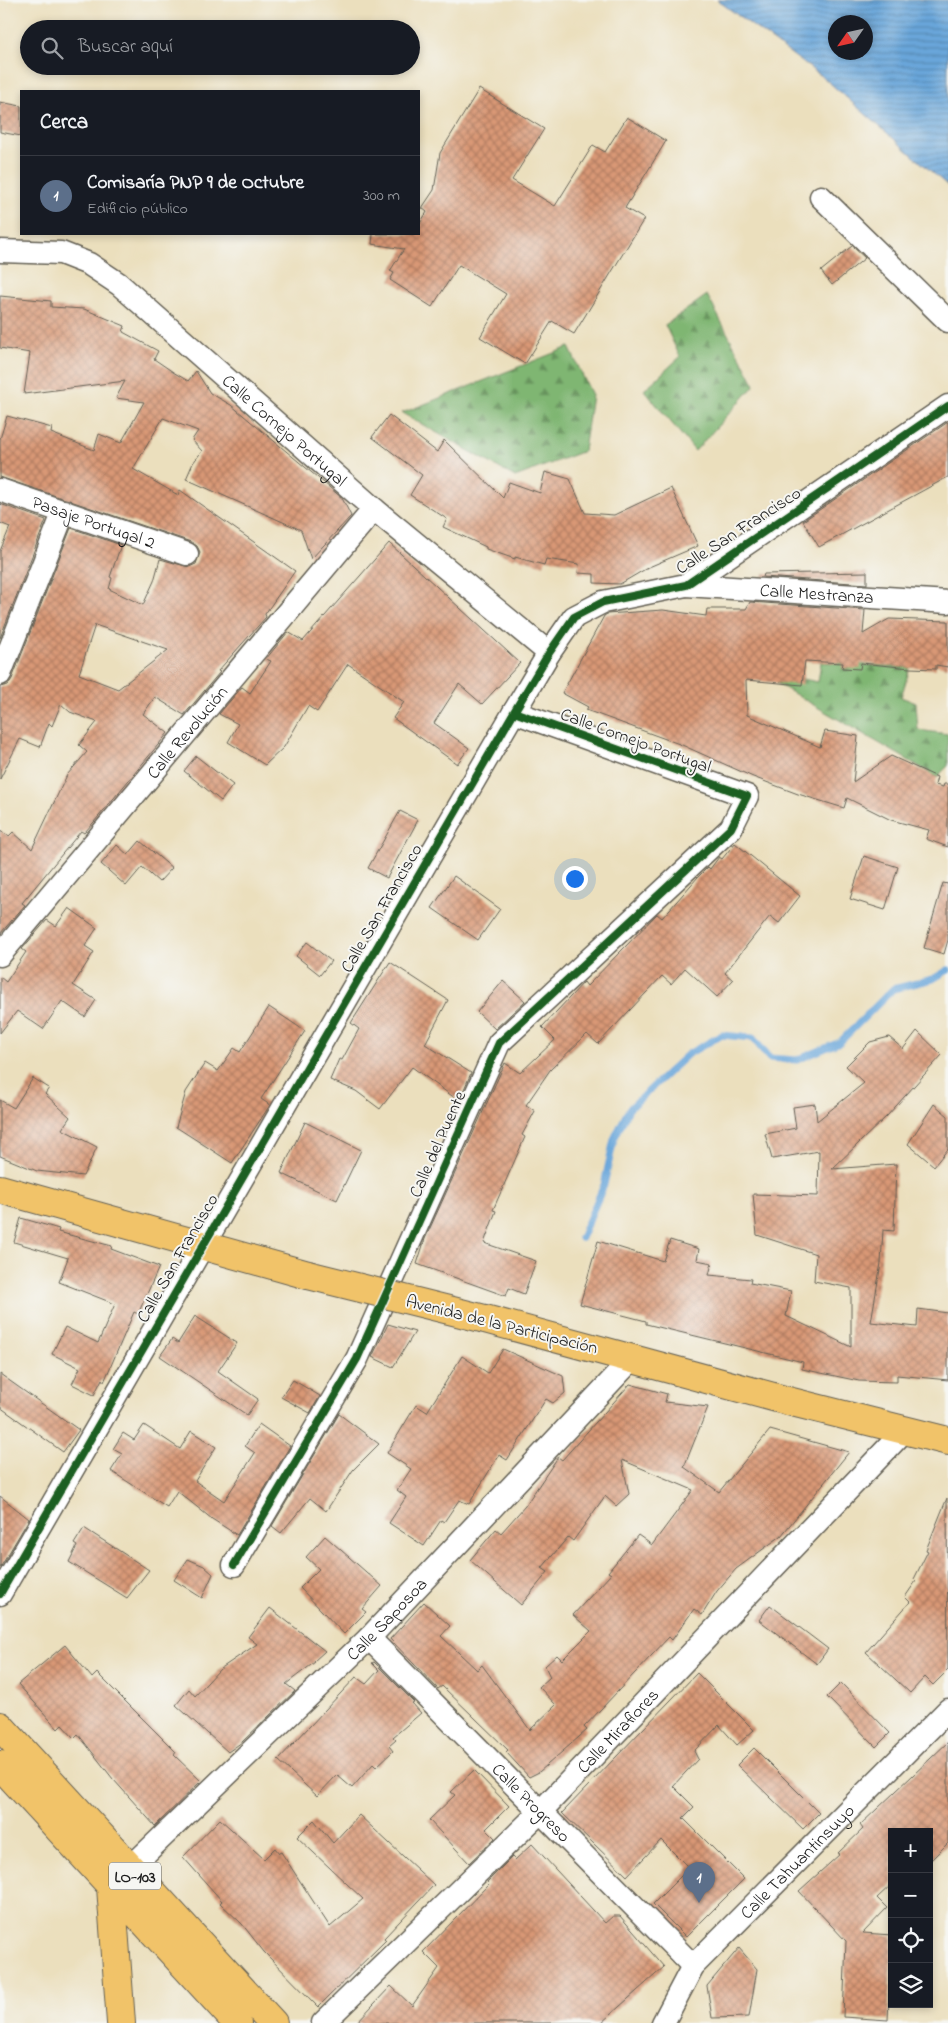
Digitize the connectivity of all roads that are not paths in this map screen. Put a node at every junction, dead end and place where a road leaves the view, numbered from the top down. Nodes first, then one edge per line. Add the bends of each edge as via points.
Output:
1 (821, 197) dead end
2 (0, 251) edge
3 (948, 322) edge
4 (948, 406) edge
5 (0, 490) edge
6 (374, 509) junction
7 (64, 511) junction
8 (187, 554) dead end
9 (686, 586) junction
10 (948, 602) edge
11 (549, 653) junction
12 (1, 671) edge
13 (514, 712) junction
14 (747, 796) joint
15 (0, 955) edge
16 (0, 1189) edge
17 (201, 1245) junction
18 (633, 1358) junction
19 (905, 1430) junction
20 (948, 1441) edge
21 (234, 1566) dead end
22 (0, 1594) edge
23 (369, 1638) junction
24 (948, 1710) edge
25 (0, 1726) edge
26 (0, 1764) edge
27 (540, 1812) junction
28 (120, 1878) junction
29 (693, 1966) junction
30 (121, 2023) edge
31 (237, 2023) edge
32 (273, 2023) edge
33 (323, 2023) edge
34 (663, 2023) edge

1 - 3 street
2 - 6 street, Calle Cornejo Portugal via 61,253 89,264 119,284
4 - 9 street, Calle San Francisco
5 - 7 street, Pasaje Portugal 2
6 - 11 street, Calle Cornejo Portugal
6 - 15 street, Calle Revolución
7 - 8 street, Pasaje Portugal 2
7 - 12 street
9 - 10 street, Calle Mestranza
9 - 11 street, Calle San Francisco via 603,602 574,616
11 - 13 street, Calle San Francisco
13 - 14 street, Calle Cornejo Portugal
13 - 17 street, Calle San Francisco
14 - 21 street, Calle del Puente via 731,828 499,1043 358,1359
16 - 17 main road, Avenida de la Participación
17 - 18 main road, Avenida de la Participación, bridge
17 - 22 street, Calle San Francisco
18 - 19 main road, Avenida de la Participación
18 - 23 street, Calle Saposoa
19 - 20 main road, Avenida de la Participación
19 - 27 street, Calle Miraflores
23 - 27 street, Calle Progreso
23 - 28 street, Calle Saposoa
24 - 29 street, Calle Tahuantinsuyo
25 - 28 main road, LO-103
26 - 28 main road, LO-103
27 - 29 street, Calle Progreso
27 - 33 street, Calle Miraflores
28 - 30 main road
28 - 31 main road, LO-103
28 - 32 main road, LO-103
29 - 34 street, Calle Tahuantinsuyo

